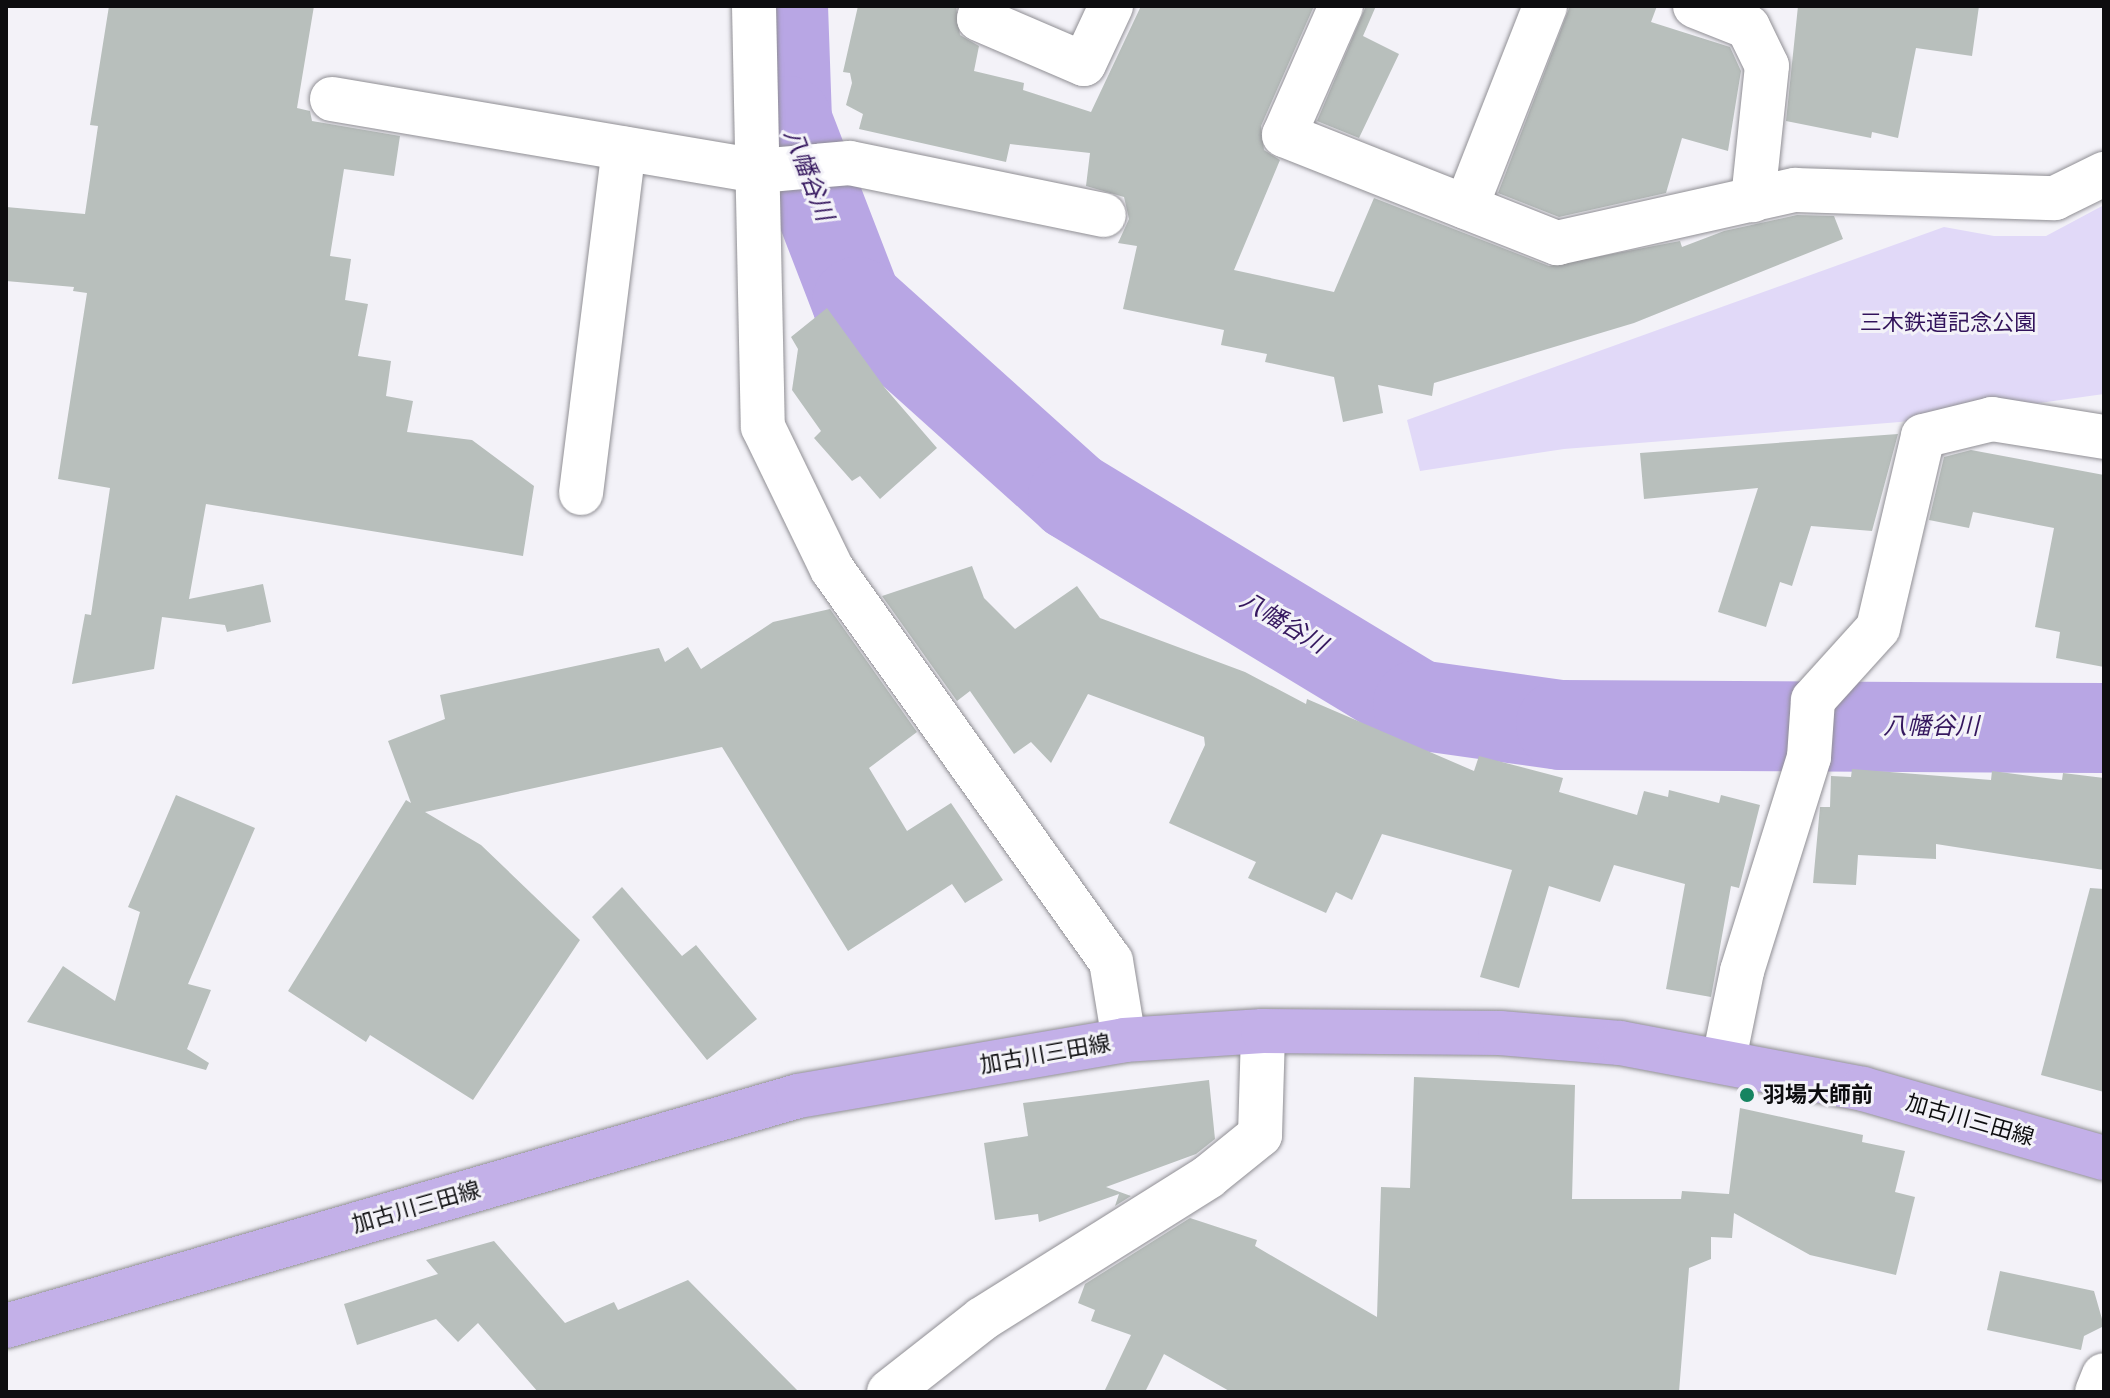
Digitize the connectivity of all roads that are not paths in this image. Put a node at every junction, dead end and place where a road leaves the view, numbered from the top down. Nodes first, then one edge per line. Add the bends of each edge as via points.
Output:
1 (754, 6) edge
2 (982, 6) edge
3 (1111, 6) edge
4 (1341, 6) edge
5 (1545, 6) edge
6 (1695, 6) edge
7 (332, 99) dead end
8 (624, 149) junction
9 (758, 171) junction
10 (2104, 174) edge
11 (1753, 200) junction
12 (1466, 207) junction
13 (1104, 215) dead end
14 (2104, 437) edge
15 (581, 493) dead end
16 (1263, 1031) junction
17 (1124, 1040) junction
18 (1724, 1059) junction
19 (2104, 1158) edge
20 (6, 1326) edge
21 (2104, 1375) edge
22 (889, 1392) edge
23 (2097, 1392) edge

1 - 9 street
2 - 3 street via 979,19 1084,64
4 - 12 street via 1284,135
5 - 12 street
6 - 11 street via 1748,27 1767,66
7 - 8 street
8 - 9 street
8 - 15 street
9 - 13 street via 850,163
9 - 17 street via 763,427 832,569 1111,961
10 - 11 street via 2055,198 1795,190
11 - 12 street via 1557,243
14 - 18 street via 1992,419 1923,436 1878,628 1813,700 1809,757 1742,971
16 - 17 main road, 加古川三田線
16 - 18 main road, 加古川三田線 via 1500,1033
16 - 22 street via 1260,1135 1208,1177 982,1319
17 - 20 main road, 加古川三田線 via 798,1096
18 - 19 main road, 加古川三田線 via 1863,1089
21 - 23 street

